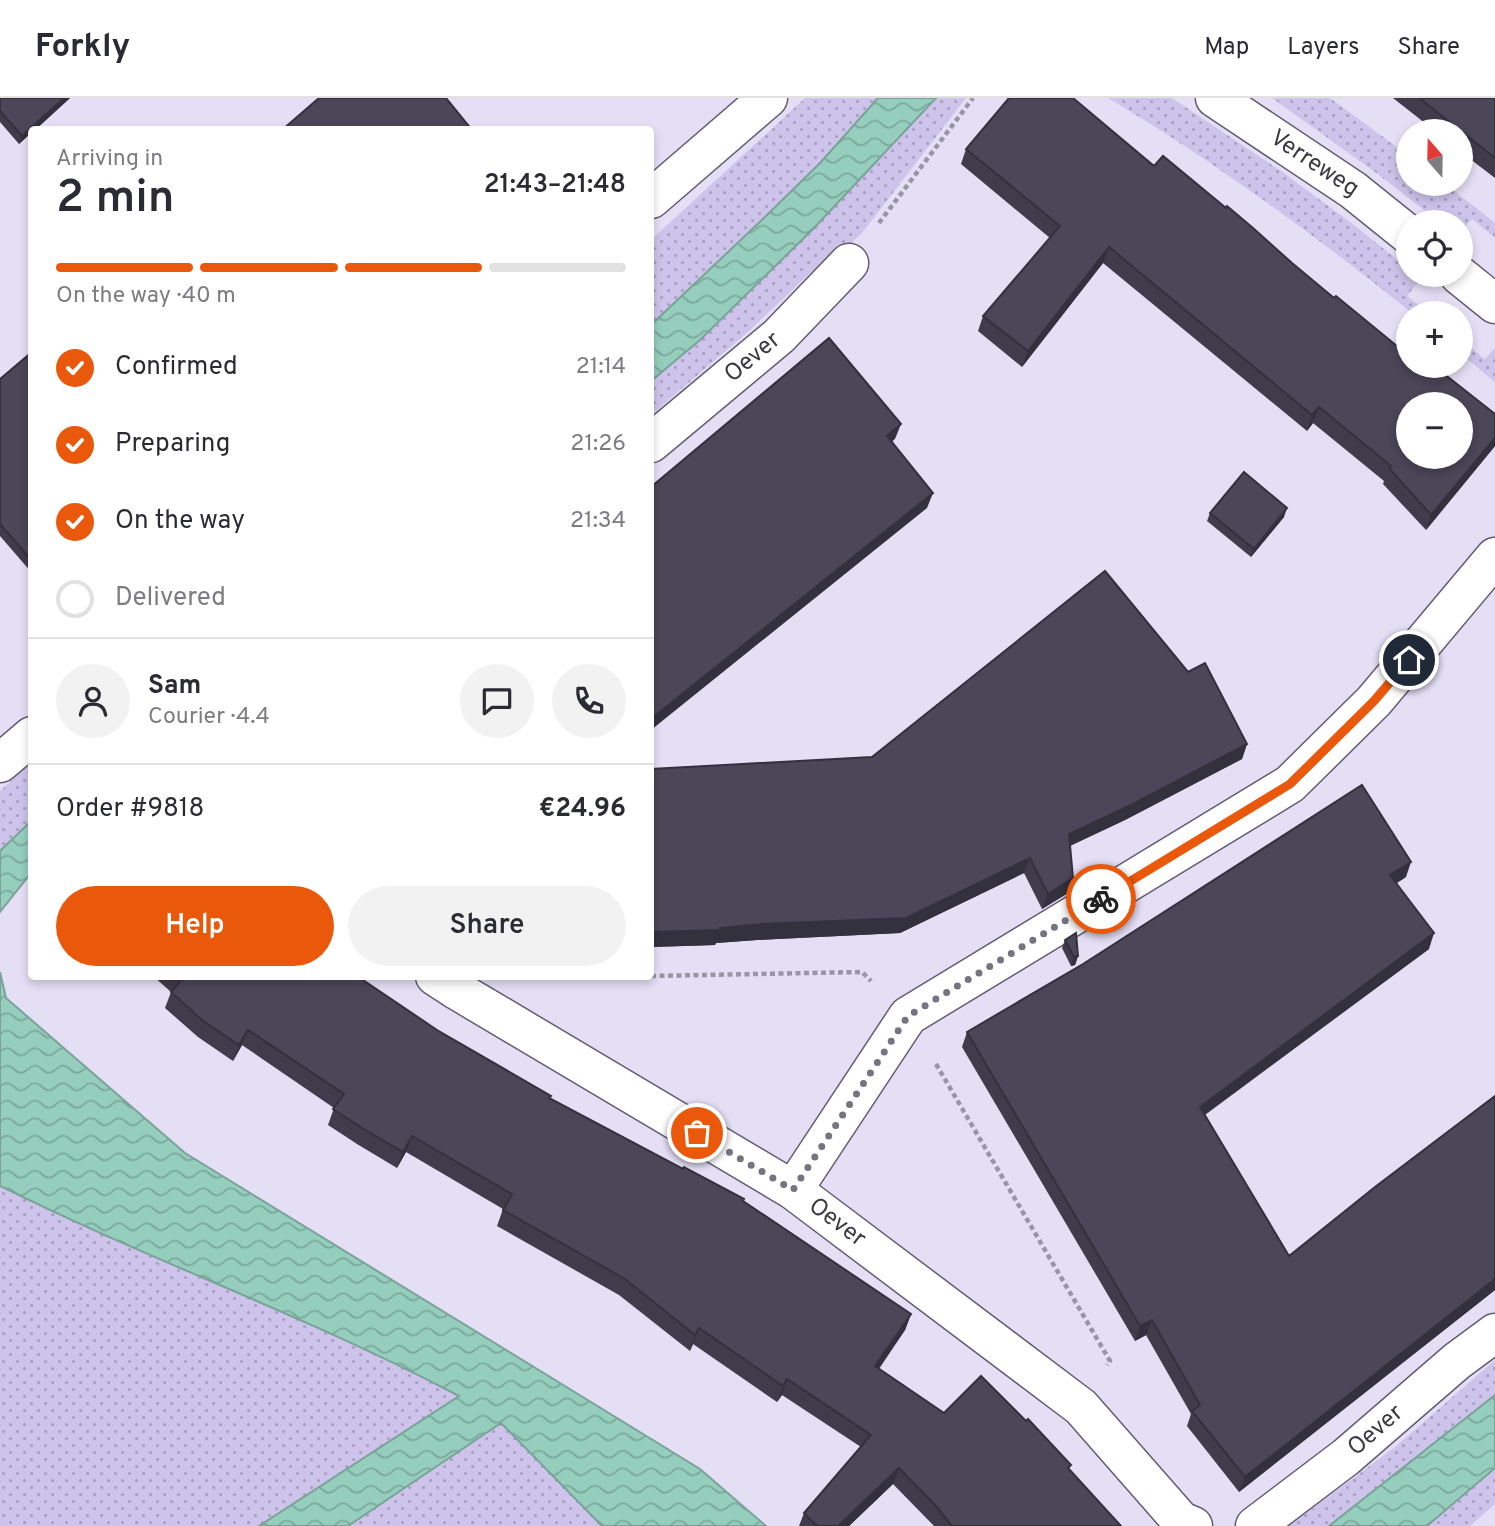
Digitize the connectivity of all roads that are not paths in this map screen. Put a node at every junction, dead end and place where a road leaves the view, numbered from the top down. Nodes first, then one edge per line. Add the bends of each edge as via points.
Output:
1 (768, 98) edge
2 (1215, 98) edge
3 (654, 197) edge
4 (1396, 225) edge
5 (849, 263) road end
6 (1473, 286) edge
7 (1495, 304) edge
8 (654, 440) edge
9 (1495, 557) edge
10 (28, 739) edge
11 (0, 763) edge
12 (441, 980) edge
13 (793, 1190) junction
14 (1495, 1333) edge
15 (1193, 1526) edge
16 (1255, 1526) edge

1 - 3 street
2 - 4 street, Verreweg via 1353,190
5 - 8 street, Oever via 779,336
6 - 7 street
9 - 13 street via 1374,701 1290,784 908,1016
10 - 11 street
12 - 13 street, Oever
13 - 15 street, Oever via 1080,1407 1181,1521
14 - 16 street, Oever

